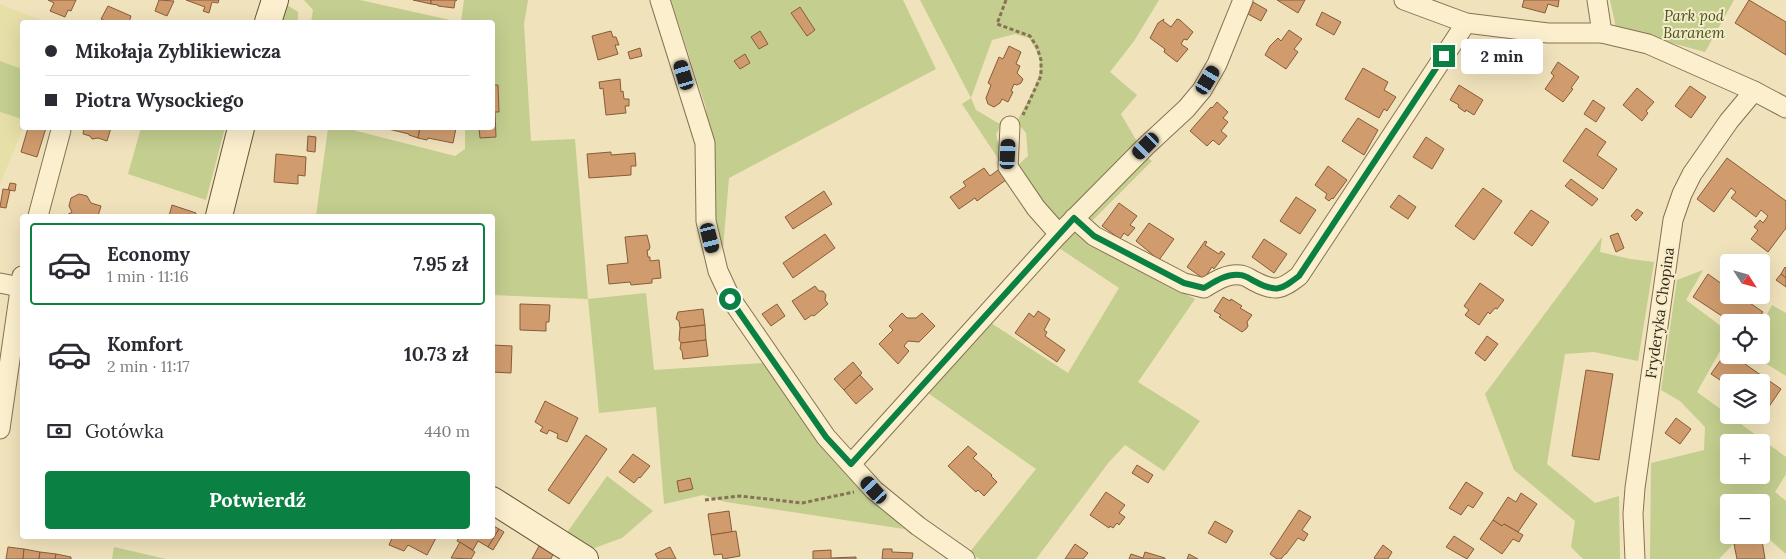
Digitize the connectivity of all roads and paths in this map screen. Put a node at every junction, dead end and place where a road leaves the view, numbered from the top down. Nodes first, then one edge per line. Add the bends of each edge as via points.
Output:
1 (275, 0) edge
2 (660, 0) edge
3 (1006, 0) edge
4 (1243, 0) edge
5 (1404, 0) edge
6 (1597, 0) edge
7 (269, 20) edge
8 (1466, 22) junction
9 (1602, 33) junction
10 (1754, 91) junction
11 (1786, 108) edge
12 (1010, 126) joint
13 (61, 130) dead end
14 (240, 130) edge
15 (39, 214) edge
16 (220, 214) edge
17 (1074, 218) junction
18 (1058, 234) junction
19 (0, 283) edge
20 (20, 283) edge
21 (20, 296) edge
22 (0, 429) edge
23 (851, 464) junction
24 (874, 490) junction
25 (705, 500) dead end
26 (495, 502) edge
27 (585, 559) edge
28 (965, 559) edge
29 (1635, 559) edge

1 - 7 main road
2 - 23 street via 705,143 706,221 718,271 730,299 826,437
3 - 12 path via 997,24 1030,36 1037,48 1042,71 1018,124
4 - 17 street via 1217,64 1202,90
5 - 8 street
6 - 9 street
8 - 9 street via 1548,33
8 - 17 street via 1299,276 1285,287 1268,288 1241,274 1220,279 1204,288 1184,283 1094,236
9 - 10 street via 1648,44
10 - 11 street
10 - 29 street, Fryderyka Chopina via 1692,174 1673,220 1635,488
12 - 18 street via 1008,167
13 - 15 street
14 - 16 main road
17 - 18 street
18 - 23 street
19 - 20 street
21 - 22 street
23 - 24 street
24 - 25 path via 802,503 740,496
24 - 28 street
26 - 27 main road

